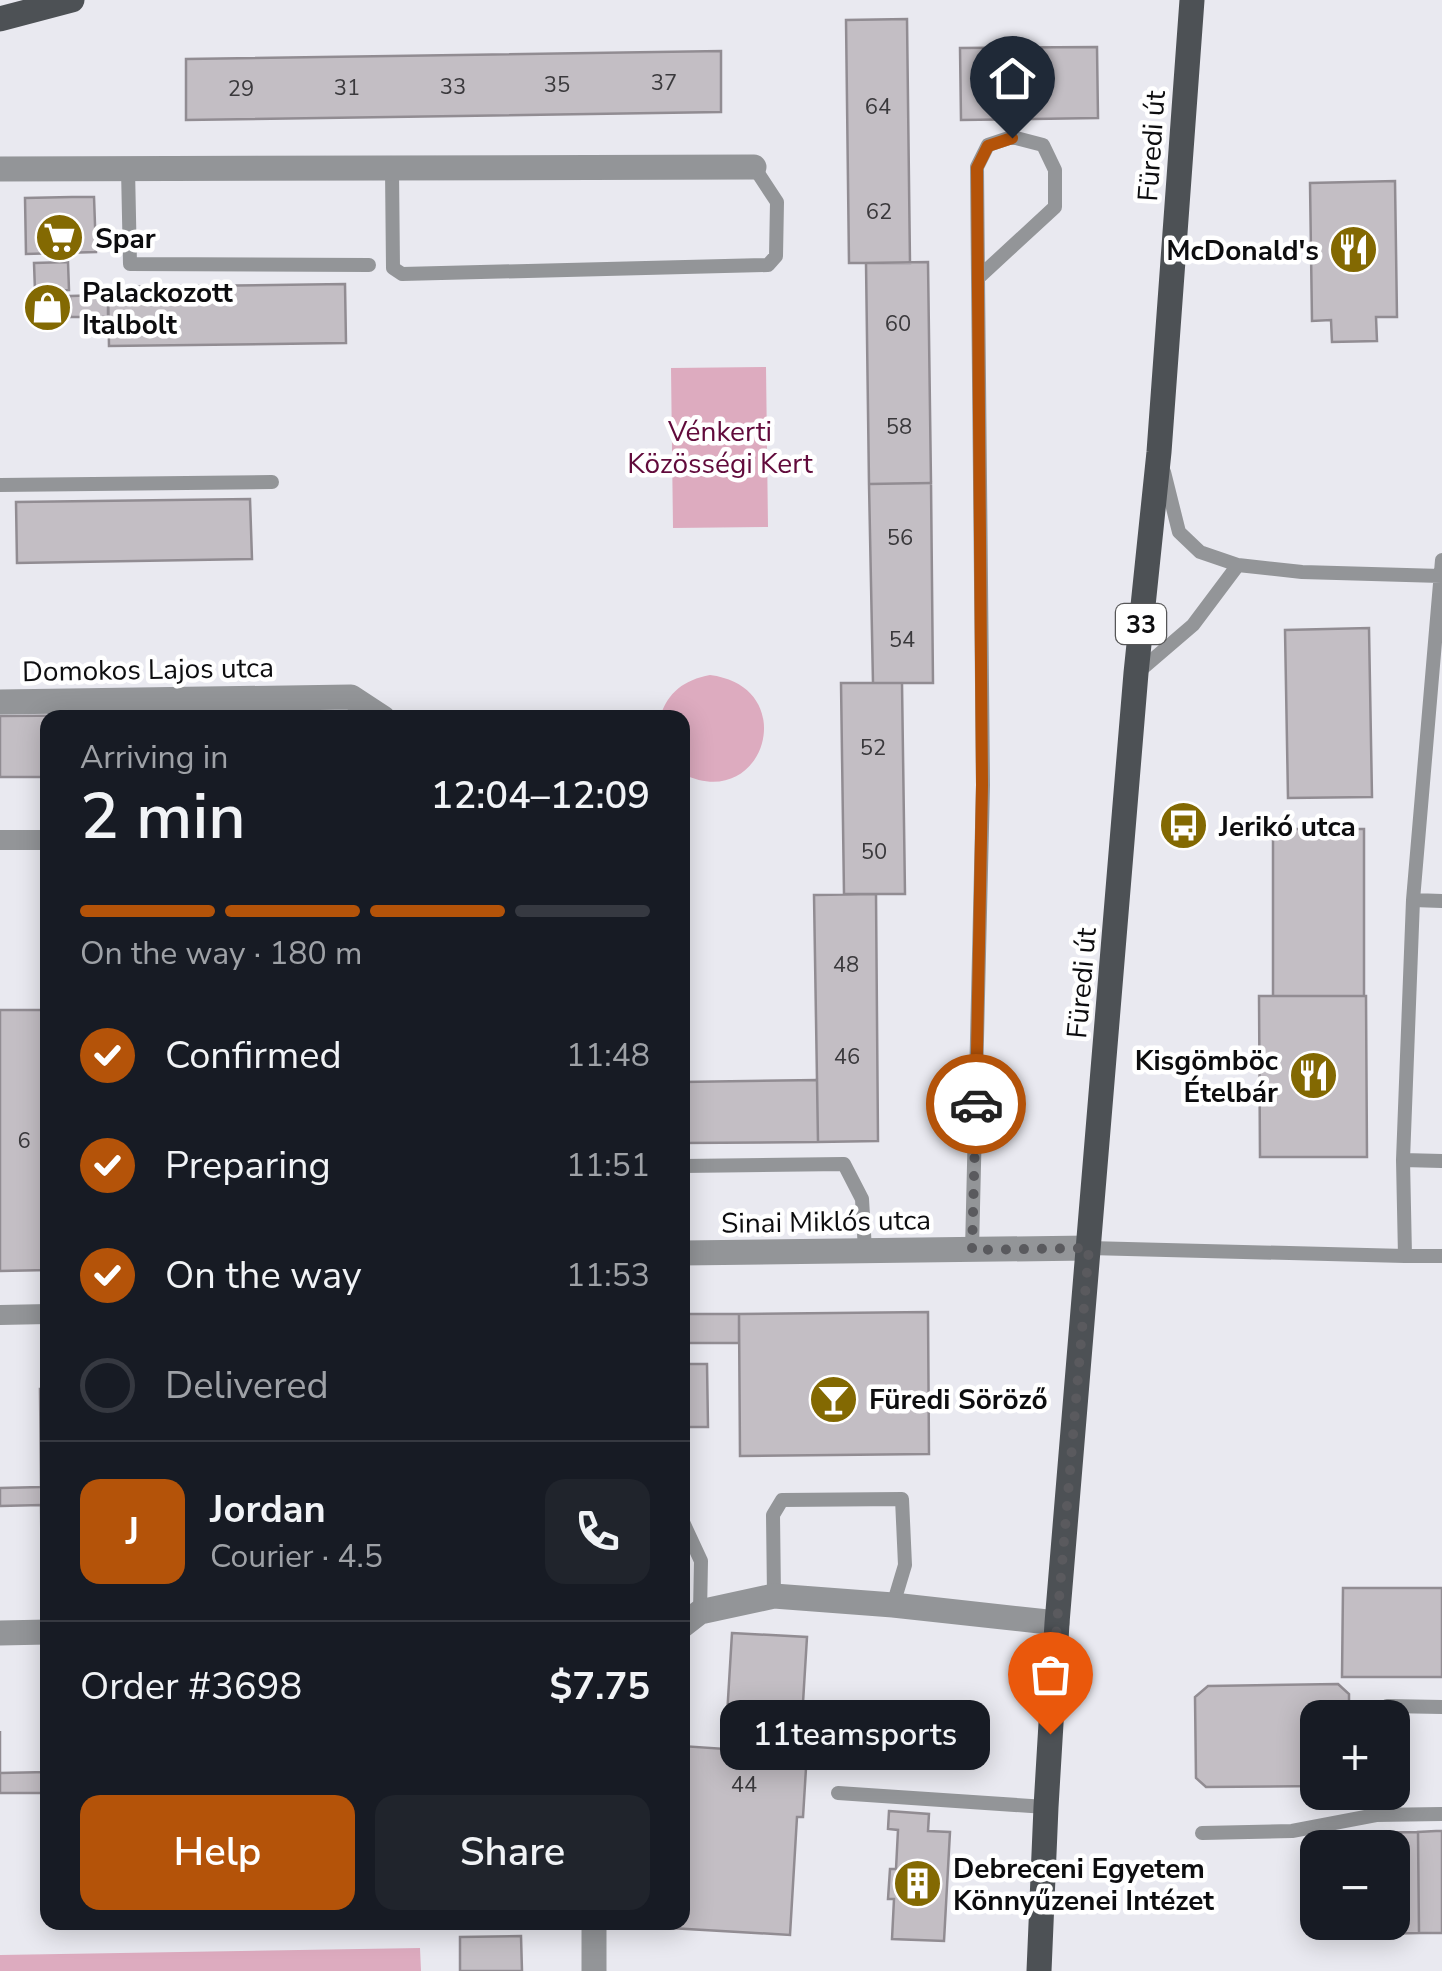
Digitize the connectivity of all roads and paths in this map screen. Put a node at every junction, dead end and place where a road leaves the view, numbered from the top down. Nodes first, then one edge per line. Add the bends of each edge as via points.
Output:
1 (72, 0) edge
2 (1192, 0) edge
3 (0, 19) edge
4 (754, 167) joint
5 (0, 169) edge
6 (128, 169) junction
7 (392, 170) junction
8 (369, 265) dead end
9 (978, 278) junction
10 (1159, 452) junction
11 (272, 482) dead end
12 (0, 485) edge
13 (1442, 560) edge
14 (1238, 565) junction
15 (1441, 576) edge
16 (1136, 674) junction
17 (0, 702) edge
18 (298, 707) edge
19 (371, 710) edge
20 (0, 840) edge
21 (40, 840) edge
22 (1413, 900) junction
23 (1442, 900) edge
24 (1403, 1160) junction
25 (1442, 1161) edge
26 (690, 1166) edge
27 (1089, 1248) junction
28 (865, 1250) junction
29 (972, 1250) junction
30 (690, 1253) edge
31 (1404, 1256) junction
32 (1442, 1256) edge
33 (40, 1314) edge
34 (0, 1315) edge
35 (690, 1538) edge
36 (774, 1596) junction
37 (893, 1605) junction
38 (691, 1619) edge
39 (1057, 1623) junction
40 (40, 1632) edge
41 (0, 1633) edge
42 (1410, 1706) edge
43 (1442, 1707) edge
44 (838, 1792) dead end
45 (1046, 1807) junction
46 (1376, 1810) edge
47 (1442, 1814) edge
48 (1376, 1815) junction
49 (1202, 1833) dead end
50 (594, 1930) edge
51 (594, 1971) edge
52 (1039, 1971) edge

1 - 3 main road
2 - 10 main road, Füredi út / 33
4 - 7 street
4 - 7 lane via 778,202 776,256 768,265 402,274 393,268
5 - 6 street
6 - 7 street
6 - 8 lane via 130,264
9 - 9 lane via 1055,207 1055,170 1043,145 1012,138 988,146 982,156
9 - 29 lane via 982,785
10 - 14 lane via 1179,532 1200,552
10 - 16 main road, Füredi út / 33
11 - 12 lane
13 - 15 lane
14 - 15 lane
14 - 16 lane via 1193,626
15 - 22 lane
16 - 27 main road, Füredi út / 33
17 - 18 street, Domokos Lajos utca
18 - 19 street, Domokos Lajos utca via 352,697
20 - 21 street
22 - 23 lane
22 - 24 lane
24 - 25 lane
24 - 31 lane
26 - 28 lane via 844,1164 862,1199
27 - 29 street, Sinai Miklós utca
27 - 31 lane
27 - 39 main road, Füredi út / 33
28 - 29 street, Sinai Miklós utca
28 - 30 street, Sinai Miklós utca
31 - 32 lane
33 - 34 street
35 - 38 lane via 701,1562
36 - 37 street
36 - 37 lane via 773,1515 782,1500 902,1499 905,1565
36 - 38 street
37 - 39 street
39 - 45 main road, Füredi út / 33
40 - 41 street
42 - 43 lane
44 - 45 lane
45 - 52 main road, Füredi út / 33
46 - 48 lane
47 - 48 lane
48 - 49 lane via 1292,1831
50 - 51 street

